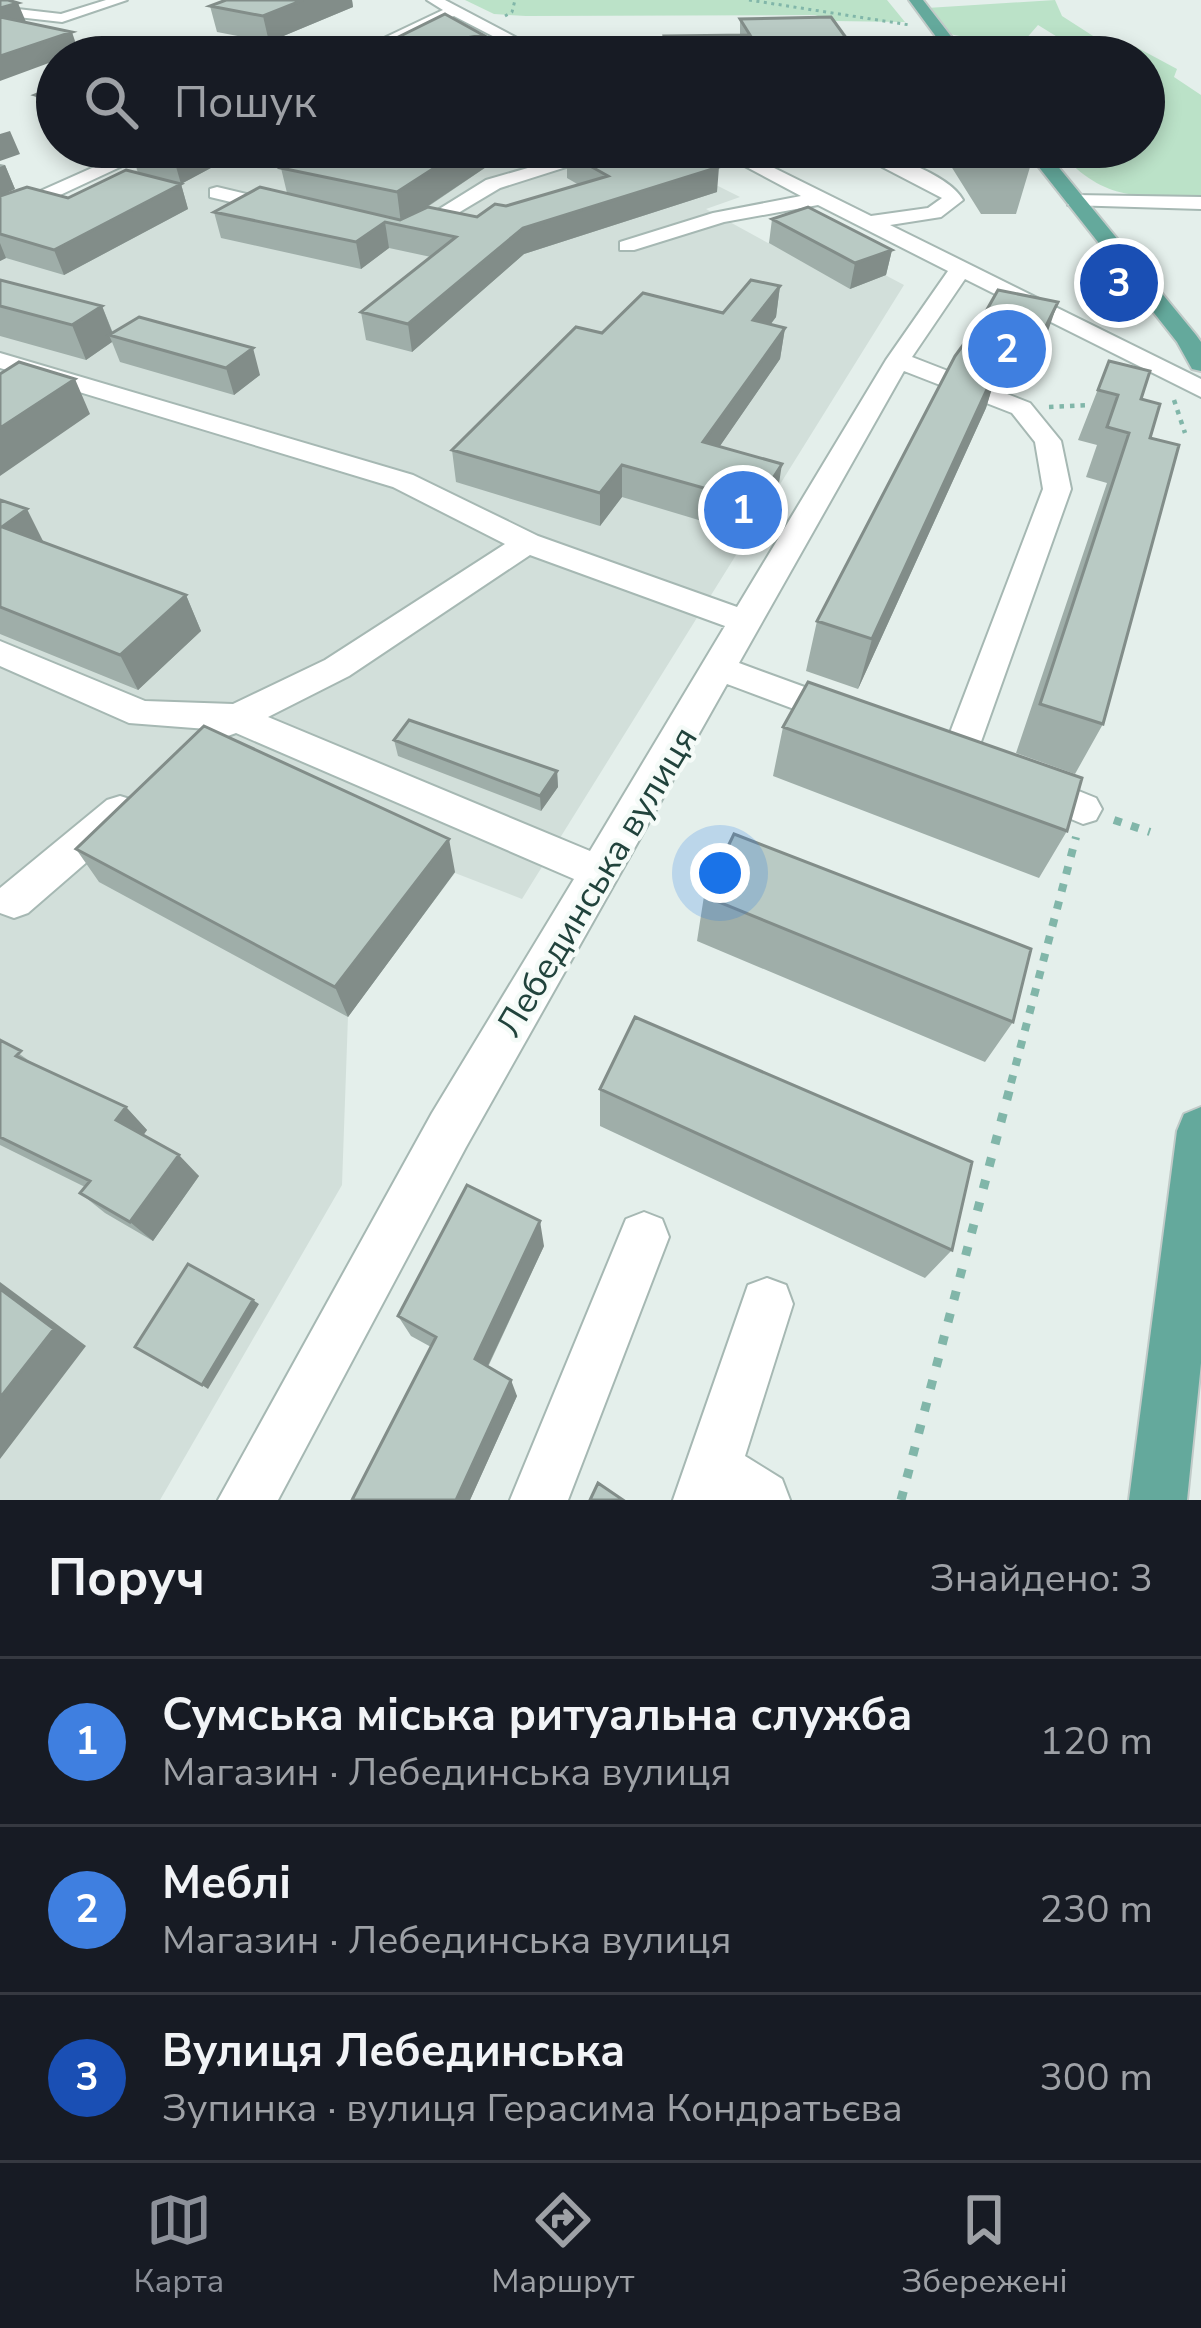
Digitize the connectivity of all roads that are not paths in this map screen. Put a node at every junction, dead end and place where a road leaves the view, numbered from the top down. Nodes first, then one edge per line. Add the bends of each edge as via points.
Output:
1 (120, 0) edge
2 (434, 0) edge
3 (916, 0) edge
4 (455, 10) junction
5 (0, 11) edge
6 (398, 36) edge
7 (505, 36) edge
8 (942, 36) edge
9 (108, 168) edge
10 (548, 168) edge
11 (759, 168) edge
12 (900, 168) edge
13 (935, 168) edge
14 (1049, 168) edge
15 (948, 190) junction
16 (217, 193) dead end
17 (819, 199) junction
18 (1075, 201) junction
19 (1201, 203) edge
20 (301, 212) edge
21 (0, 217) edge
22 (864, 223) junction
23 (385, 232) edge
24 (627, 246) dead end
25 (958, 271) junction
26 (1195, 343) edge
27 (898, 360) junction
28 (0, 361) edge
29 (1201, 364) edge
30 (1201, 389) edge
31 (526, 543) junction
32 (746, 622) junction
33 (0, 652) edge
34 (721, 669) junction
35 (232, 716) junction
36 (196, 747) edge
37 (959, 757) junction
38 (142, 793) edge
39 (1083, 809) edge
40 (602, 873) junction
41 (14, 901) dead end
42 (1201, 1132) edge
43 (644, 1237) dead end
44 (767, 1304) dead end
45 (708, 1484) edge
46 (247, 1500) edge
47 (539, 1500) edge
48 (761, 1500) edge
49 (1158, 1500) edge

1 - 5 street via 62,18
2 - 4 street
3 - 8 main road
4 - 6 street
4 - 7 street
9 - 21 street
10 - 23 street via 493,184 406,236
11 - 17 street
12 - 15 street
13 - 15 street
14 - 18 main road
15 - 22 street via 953,200 934,213
16 - 20 street
17 - 22 street
17 - 24 street via 720,217
18 - 19 street
18 - 26 main road
22 - 25 street
25 - 27 street, Лебединська вулиця
25 - 30 street
26 - 29 main road
27 - 32 street, Лебединська вулиця
27 - 37 street via 1021,408 1048,441 1057,489
28 - 31 street via 403,481
31 - 32 street
31 - 35 street via 337,668
32 - 34 street, Лебединська вулиця
33 - 35 street via 141,714
34 - 37 street
34 - 40 street, Лебединська вулиця
35 - 36 street
35 - 40 street
37 - 39 street
38 - 41 street
40 - 46 street, Лебединська вулиця via 448,1130
42 - 49 main road
43 - 47 street
44 - 45 street
45 - 48 street

